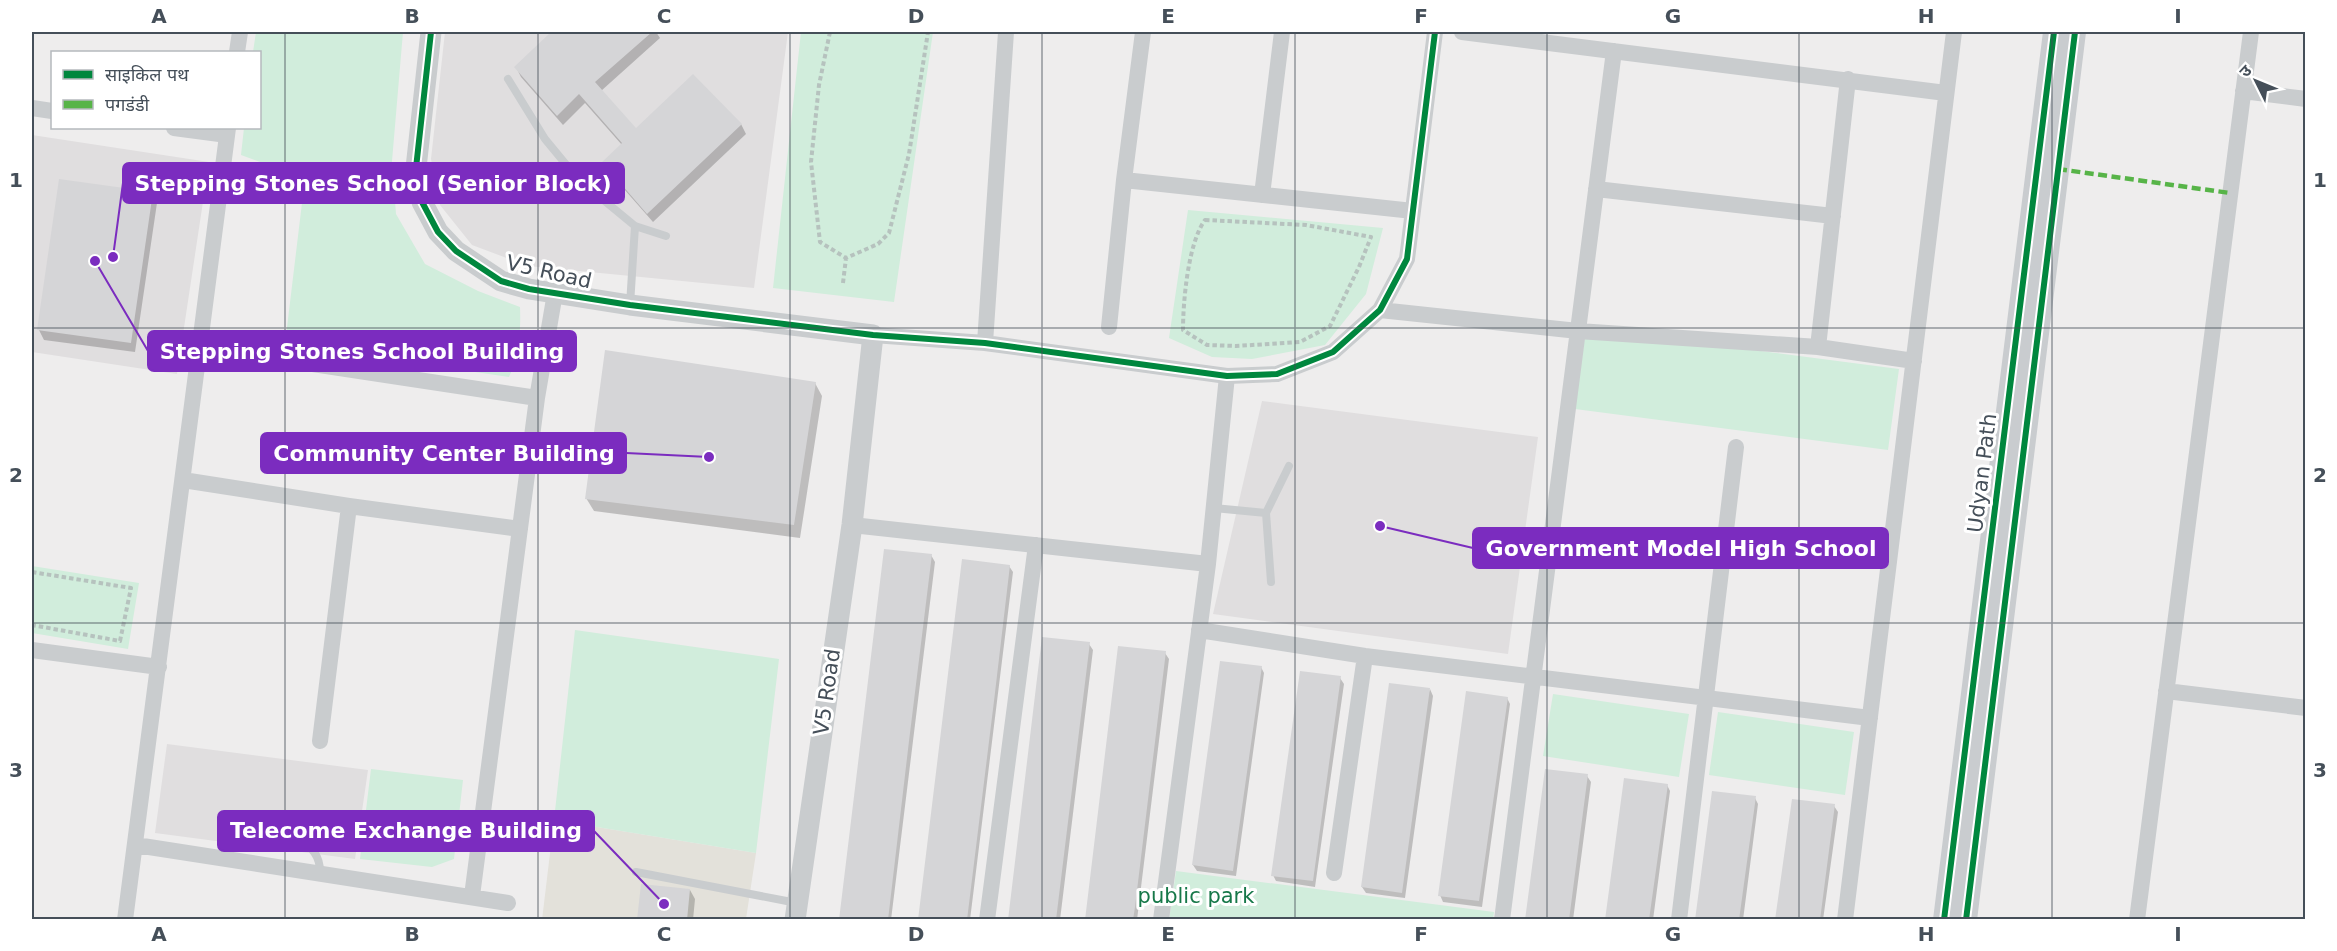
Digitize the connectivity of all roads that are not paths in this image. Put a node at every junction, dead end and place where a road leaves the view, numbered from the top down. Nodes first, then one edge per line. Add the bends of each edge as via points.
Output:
1 (240, 32) edge
2 (431, 32) edge
3 (1006, 32) edge
4 (1143, 32) edge
5 (1282, 32) edge
6 (1435, 32) edge
7 (1462, 32) edge
8 (1954, 32) edge
9 (2054, 32) edge
10 (2075, 32) edge
11 (2251, 32) edge
12 (237, 51) edge
13 (1614, 51) junction
14 (508, 79) dead end
15 (1848, 79) junction
16 (2243, 91) junction
17 (1946, 93) junction
18 (2306, 99) edge
19 (32, 108) edge
20 (51, 111) edge
21 (192, 129) edge
22 (227, 131) edge
23 (1124, 180) junction
24 (1596, 189) junction
25 (1262, 195) junction
26 (1413, 211) junction
27 (1833, 216) junction
28 (635, 226) junction
29 (666, 236) dead end
30 (555, 293) junction
31 (630, 305) junction
32 (1380, 310) junction
33 (1110, 327) dead end
34 (1578, 331) junction
35 (873, 335) junction
36 (985, 343) junction
37 (200, 347) junction
38 (1818, 347) junction
39 (1914, 361) junction
40 (1227, 376) junction
41 (537, 398) junction
42 (1736, 447) dead end
43 (1289, 466) dead end
44 (183, 480) junction
45 (349, 506) junction
46 (1214, 508) junction
47 (1266, 513) junction
48 (852, 525) junction
49 (520, 529) junction
50 (1036, 545) junction
51 (1208, 564) junction
52 (1271, 582) dead end
53 (1199, 630) junction
54 (32, 650) edge
55 (1365, 656) junction
56 (159, 667) junction
57 (1533, 676) junction
58 (2166, 691) junction
59 (1706, 696) junction
60 (2306, 708) edge
61 (1870, 718) junction
62 (320, 741) dead end
63 (238, 829) dead end
64 (136, 845) junction
65 (636, 872) dead end
66 (320, 873) junction
67 (1334, 873) dead end
68 (472, 896) junction
69 (508, 903) dead end
70 (796, 911) edge
71 (125, 920) edge
72 (987, 920) edge
73 (1161, 920) edge
74 (1502, 920) edge
75 (1678, 920) edge
76 (1845, 920) edge
77 (1944, 920) edge
78 (1966, 920) edge
79 (2137, 920) edge

1 - 12 street
2 - 30 street, V5 Road via 416,168 422,202 438,232 456,251 485,271 501,281
3 - 36 street
4 - 23 street
5 - 25 street
6 - 26 street
7 - 13 street
8 - 17 street
9 - 77 main road, Udyan Path
10 - 78 main road, Udyan Path
11 - 16 street
13 - 15 street
13 - 24 street
14 - 28 lane via 545,139 578,179
15 - 17 street
15 - 27 street
16 - 18 street
16 - 58 street
17 - 39 street
19 - 20 street
21 - 22 street
22 - 37 street
23 - 25 street
23 - 33 street
24 - 27 street
24 - 34 street
25 - 26 street
26 - 32 street via 1407,259
27 - 38 street
28 - 29 lane
28 - 31 lane
30 - 31 street, V5 Road
30 - 41 street
31 - 35 street, V5 Road
32 - 34 street
32 - 40 street via 1333,352 1277,374
34 - 38 street
34 - 57 street
35 - 36 street
35 - 48 street, V5 Road
36 - 40 street
37 - 41 street
37 - 44 street
38 - 39 street
39 - 61 street
40 - 46 street
41 - 49 street
42 - 59 street
43 - 47 lane
44 - 45 street
44 - 56 street
45 - 49 street
45 - 62 street
46 - 47 lane
46 - 51 street
47 - 52 lane
48 - 50 street
48 - 70 street, V5 Road
49 - 68 street
50 - 51 street
50 - 72 street
51 - 53 street
53 - 55 street
53 - 73 street
54 - 56 street
55 - 57 street
55 - 67 street
56 - 64 street
57 - 59 street
57 - 74 street
58 - 60 street
58 - 79 street
59 - 61 street
59 - 75 street
61 - 76 street
63 - 66 lane via 302,840 314,850
64 - 66 street
64 - 71 street
65 - 70 lane
66 - 68 street
68 - 69 street

